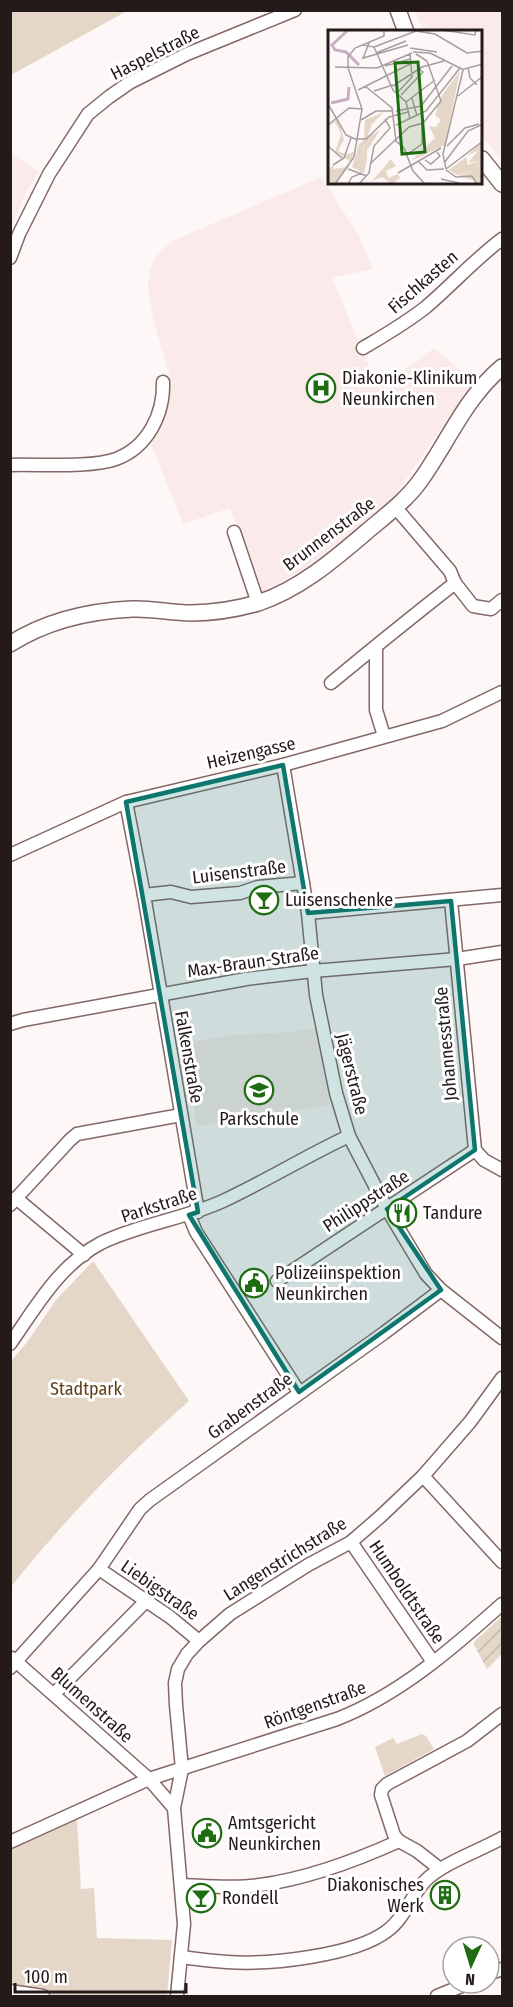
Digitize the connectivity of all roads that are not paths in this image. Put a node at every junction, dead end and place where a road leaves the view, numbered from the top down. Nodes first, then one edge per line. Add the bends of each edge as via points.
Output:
1 (295, 10) edge
2 (398, 10) edge
3 (405, 30) edge
4 (483, 160) edge
5 (502, 184) edge
6 (502, 238) edge
7 (10, 258) edge
8 (363, 348) dead end
9 (502, 367) edge
10 (163, 382) dead end
11 (10, 465) edge
12 (396, 508) junction
13 (234, 532) dead end
14 (454, 583) junction
15 (502, 600) edge
16 (258, 603) junction
17 (12, 639) edge
18 (376, 647) junction
19 (332, 683) dead end
20 (502, 692) edge
21 (384, 736) junction
22 (283, 765) junction
23 (126, 802) junction
24 (10, 855) edge
25 (303, 883) junction
26 (144, 895) junction
27 (502, 896) edge
28 (451, 901) junction
29 (308, 913) junction
30 (502, 952) edge
31 (457, 959) junction
32 (313, 971) junction
33 (160, 994) junction
34 (10, 1024) edge
35 (182, 1115) junction
36 (349, 1136) junction
37 (475, 1150) junction
38 (502, 1170) edge
39 (13, 1202) edge
40 (387, 1209) junction
41 (194, 1213) junction
42 (84, 1255) junction
43 (277, 1281) dead end
44 (441, 1290) junction
45 (502, 1338) edge
46 (10, 1344) edge
47 (502, 1378) edge
48 (299, 1392) junction
49 (423, 1476) junction
50 (351, 1542) junction
51 (502, 1562) edge
52 (99, 1569) junction
53 (146, 1601) junction
54 (502, 1604) edge
55 (199, 1641) junction
56 (12, 1662) edge
57 (433, 1662) junction
58 (54, 1694) junction
59 (502, 1714) edge
60 (182, 1769) junction
61 (148, 1779) junction
62 (174, 1808) junction
63 (502, 1838) edge
64 (399, 1841) junction
65 (10, 1842) edge
66 (441, 1869) junction
67 (182, 1885) junction
68 (181, 1957) junction
69 (10, 1991) edge
70 (43, 1996) edge
71 (177, 1996) edge

1 - 7 street, Haspelstraße via 129,83 88,114 49,174
2 - 3 street
4 - 5 street
6 - 8 street, Fischkasten via 426,307
9 - 12 street, Brunnenstraße via 471,398 422,479
10 - 11 street via 162,404 153,426 143,441 117,459
12 - 14 street via 450,571
12 - 16 street, Brunnenstraße via 308,578
13 - 16 street
14 - 15 street via 473,606 490,609
14 - 18 street
16 - 17 street, Brunnenstraße via 190,613 133,609 88,613
18 - 19 street
18 - 21 street via 376,710
20 - 21 street, Heizengasse via 442,721
21 - 22 street, Heizengasse
22 - 23 street, Heizengasse
22 - 25 street, Jägerstraße
23 - 24 street, Heizengasse
23 - 26 street, Falkenstraße
25 - 26 street, Luisenstraße via 191,897 171,892
25 - 29 street, Jägerstraße
26 - 33 street, Falkenstraße
27 - 28 street
28 - 29 street
28 - 31 street, Johannesstraße
29 - 32 street, Jägerstraße
30 - 31 street, Max-Braun-Straße
31 - 32 street, Max-Braun-Straße
31 - 37 street, Johannesstraße
32 - 33 street, Max-Braun-Straße
32 - 36 street, Jägerstraße via 329,1060
33 - 34 street, Max-Braun-Straße
33 - 35 street, Falkenstraße
35 - 39 street via 77,1134
35 - 41 street, Falkenstraße
36 - 40 street, Jägerstraße
36 - 41 street, Parkstraße
37 - 38 street
37 - 40 street, Philippstraße
39 - 42 street
40 - 43 street, Philippstraße
40 - 44 street, Jägerstraße via 418,1262
41 - 42 street, Parkstraße via 107,1241
41 - 48 street, Falkenstraße via 196,1232
42 - 46 street, Parkstraße via 46,1290
44 - 45 street, Jägerstraße
44 - 48 street, Grabenstraße
47 - 49 street, Langenstrichstraße
48 - 52 street, Grabenstraße via 150,1500
49 - 50 street, Langenstrichstraße
49 - 51 street
50 - 55 street, Langenstrichstraße via 263,1592
50 - 57 street, Humboldtstraße
52 - 53 street, Liebigstraße
52 - 56 street, Grabenstraße
53 - 55 street, Liebigstraße
53 - 58 street
54 - 57 street, Röntgenstraße
55 - 60 street, Langenstrichstraße via 178,1669 176,1683
56 - 58 street, Blumenstraße
57 - 60 street, Röntgenstraße via 365,1709
58 - 61 street, Blumenstraße
59 - 64 street via 467,1741 382,1789 384,1805
60 - 61 street, Röntgenstraße
60 - 62 street, Langenstrichstraße
61 - 62 street, Blumenstraße
61 - 65 street, Röntgenstraße
62 - 67 street, Langenstrichstraße
63 - 66 street
64 - 66 street
64 - 67 street via 317,1871 258,1886
66 - 68 street via 427,1879 388,1930 361,1944 320,1955 267,1961
67 - 68 street, Langenstrichstraße
68 - 71 street, Langenstrichstraße
69 - 70 street

